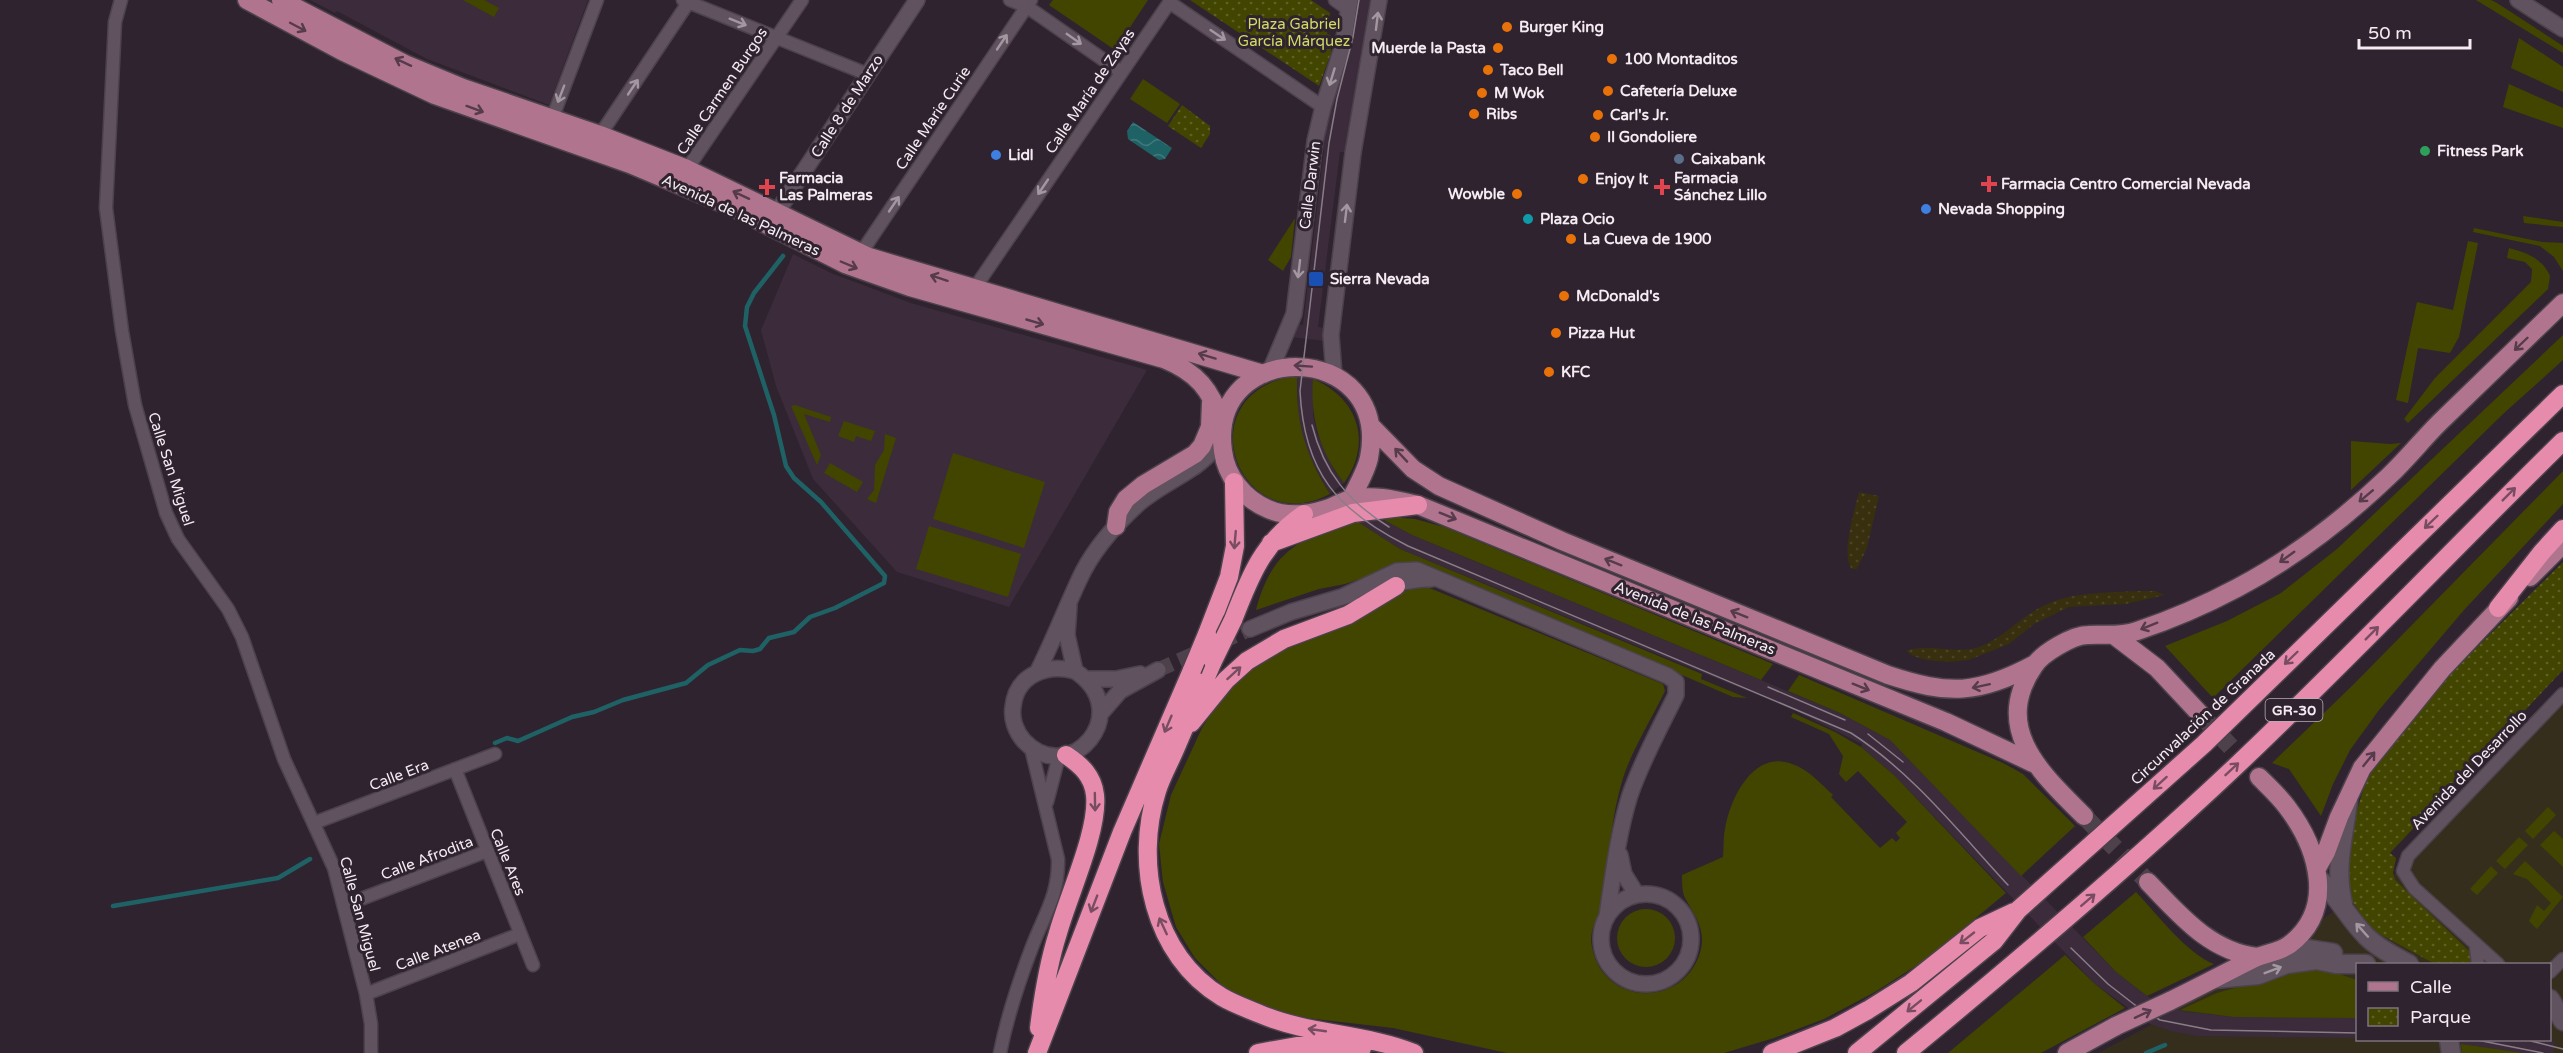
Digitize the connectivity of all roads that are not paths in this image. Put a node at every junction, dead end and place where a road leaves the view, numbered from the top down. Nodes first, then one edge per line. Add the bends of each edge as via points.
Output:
1 (121, 0) edge
2 (247, 0) edge
3 (281, 0) edge
4 (597, 0) edge
5 (802, 0) edge
6 (916, 0) edge
7 (1010, 0) edge
8 (1335, 0) edge
9 (1379, 0) edge
10 (2518, 0) edge
11 (688, 1) edge
12 (1170, 1) edge
13 (1029, 3) edge
14 (1349, 5) edge
15 (2563, 29) edge
16 (777, 37) junction
17 (1121, 72) junction
18 (867, 74) junction
19 (1323, 107) junction
20 (552, 119) junction
21 (600, 135) junction
22 (687, 170) junction
23 (777, 212) junction
24 (861, 253) junction
25 (974, 290) junction
26 (2563, 303) edge
27 (1267, 372) junction
28 (1334, 375) junction
29 (2563, 394) edge
30 (1211, 397) junction
31 (1370, 425) junction
32 (1222, 433) junction
33 (2563, 441) edge
34 (1192, 469) junction
35 (1232, 477) junction
36 (1351, 499) junction
37 (1418, 505) junction
38 (1304, 514) junction
39 (1116, 526) junction
40 (2563, 529) edge
41 (1271, 543) junction
42 (2563, 544) edge
43 (1440, 580) junction
44 (1396, 586) junction
45 (1344, 596) junction
46 (1069, 606) junction
47 (2498, 608) junction
48 (1250, 629) tunnel mouth
49 (2115, 636) junction
50 (2035, 664) junction
51 (1038, 671) junction
52 (1081, 675) junction
53 (2563, 694) edge
54 (1101, 714) junction
55 (2200, 714) tunnel mouth
56 (1182, 733) junction
57 (1031, 748) junction
58 (495, 754) dead end
59 (1063, 755) junction
60 (2033, 763) junction
61 (455, 770) junction
62 (2259, 777) tunnel mouth
63 (2349, 796) junction
64 (1046, 815) junction
65 (2084, 816) tunnel mouth
66 (314, 823) junction
67 (1619, 849) junction
68 (487, 851) junction
69 (2318, 873) junction
70 (2148, 882) tunnel mouth
71 (1637, 895) junction
72 (345, 905) junction
73 (2018, 910) junction
74 (2345, 911) junction
75 (1607, 916) junction
76 (520, 934) junction
77 (2287, 946) junction
78 (2476, 946) junction
79 (2256, 957) junction
80 (2563, 959) edge
81 (2364, 963) edge
82 (2407, 963) edge
83 (2478, 963) edge
84 (2497, 963) edge
85 (2356, 964) edge
86 (532, 965) dead end
87 (2551, 971) edge
88 (2215, 979) junction
89 (366, 994) junction
90 (2551, 1001) edge
91 (2563, 1019) edge
92 (1038, 1049) edge
93 (1262, 1052) edge
94 (371, 1053) edge
95 (1000, 1053) edge
96 (1413, 1053) edge
97 (1772, 1053) edge
98 (1857, 1053) edge
99 (1906, 1053) edge
100 (2067, 1053) edge

1 - 66 street, Calle San Miguel via 115,22 106,208 135,405 166,513 242,637 284,759
2 -> 30 main road, Avenida de las Palmeras via 435,95 630,164 734,208 845,264 910,287 1176,364 1195,375
20 -> 3 main road, Avenida de las Palmeras via 405,64
4 -> 20 street
5 - 16 street, Calle Carmen Burgos
6 - 18 street, Calle 8 de Marzo
7 - 13 street
8 - 14 street
28 -> 9 street via 1331,335 1353,153
10 - 15 street
11 -> 16 street
21 -> 11 street
12 - 17 street, Calle María de Zayas
12 -> 19 street
13 -> 17 street
24 -> 13 street, Calle Marie Curie
14 -> 19 street, Calle Darwin via 1343,45
16 - 18 street
16 - 22 street, Calle Carmen Burgos
17 -> 25 street, Calle María de Zayas
18 - 23 street, Calle 8 de Marzo
19 -> 27 street, Calle Darwin via 1315,141 1294,314
20 - 21 main road, Avenida de las Palmeras
21 - 22 main road, Avenida de las Palmeras
23 -> 22 main road, Avenida de las Palmeras
23 - 24 main road, Avenida de las Palmeras
25 -> 24 main road, Avenida de las Palmeras
27 -> 25 main road, Avenida de las Palmeras
26 -> 49 main road via 2389,476 2282,562 2236,589 2182,613 2136,632
28 -> 27 main road via 1301,365
27 - 32 main road via 1245,386 1231,403
28 - 31 main road via 1359,398
29 -> 73 highway, Circunvalación de Granada / GR-30 via 2204,744
30 - 32 main road, Avenida de las Palmeras
30 - 39 main road via 1210,427 1202,446 1126,499
31 - 36 main road via 1368,460
50 -> 31 main road, Avenida de las Palmeras via 2008,679 1953,690 1926,688 1888,675 1439,486 1413,469
32 - 34 street
32 - 35 main road
99 -> 33 highway, GR-30 via 2085,903 2233,768
34 - 35 street via 1215,466
34 - 39 street via 1167,482
35 - 38 main road via 1251,500 1269,510
35 -> 92 highway, bridge via 1235,546 1228,577 1122,832
36 - 37 main road, Avenida de las Palmeras via 1376,497
36 - 38 main road
37 - 41 highway via 1353,513
37 -> 60 main road, Avenida de las Palmeras via 1946,722
38 - 41 highway
39 - 46 street via 1079,578
40 - 47 highway
41 - 56 highway, bridge via 1254,571
42 - 47 main road
43 - 44 street via 1416,579
43 - 45 street via 1406,569
43 - 67 street via 1676,682 1676,695 1629,797
44 - 45 street via 1385,585
56 -> 44 highway via 1247,661 1284,639 1348,615
45 - 48 street
46 - 51 street
46 - 52 street via 1067,634
63 -> 47 main road via 2362,768 2442,669
49 - 50 main road via 2085,635 2056,646
49 - 55 main road via 2157,668
50 - 60 main road via 2021,692 2018,717 2022,742
51 - 52 street via 1063,667
51 - 57 street via 1025,680 1012,707 1020,737
52 - 54 street via 1097,695
52 - 54 street via 1116,679 1158,670 1120,691
53 - 78 street, Avenida del Desarrollo via 2408,856 2403,871 2414,888
54 - 59 street via 1091,740 1080,750
96 -> 56 highway via 1390,1043 1302,1028 1221,997 1193,973 1174,948 1160,923 1150,888 1147,856 1158,790
57 - 59 street via 1044,754
57 - 64 street
58 - 61 street, Calle Era
59 - 64 street via 1047,795
59 -> 92 highway via 1085,770 1092,781 1095,817 1044,985
60 - 65 main road
61 - 66 street, Calle Era
61 - 68 street, Calle Ares
62 - 69 main road via 2287,806 2304,833
63 - 69 main road
63 - 74 main road via 2338,863
64 - 95 street via 1059,878 1025,966
66 - 72 street, Calle San Miguel
67 - 71 street via 1624,874
67 - 75 street
68 - 72 street, Calle Afrodita
68 - 76 street, Calle Ares
69 - 74 main road
69 - 77 main road via 2319,898 2313,918
70 - 79 main road via 2198,933 2240,955
71 - 75 street via 1625,899
71 - 75 street via 1670,901 1688,924 1689,954 1671,977 1642,984 1615,972 1602,945
72 - 89 street, Calle San Miguel
73 -> 97 highway via 1980,927 1911,983 1868,1010
73 -> 98 highway, Circunvalación de Granada / GR-30 via 1994,941
82 -> 74 main road via 2367,937
76 - 86 street, Calle Ares
76 - 89 street, Calle Atenea
77 - 79 main road
77 - 81 main road via 2340,954
78 - 83 street
78 - 84 street
79 - 88 main road
80 - 87 street
88 -> 85 main road via 2258,975 2288,964 2316,960
100 -> 88 main road, bridge
89 - 94 street, Calle San Miguel
90 - 91 main road
93 - 96 highway via 1308,1044

